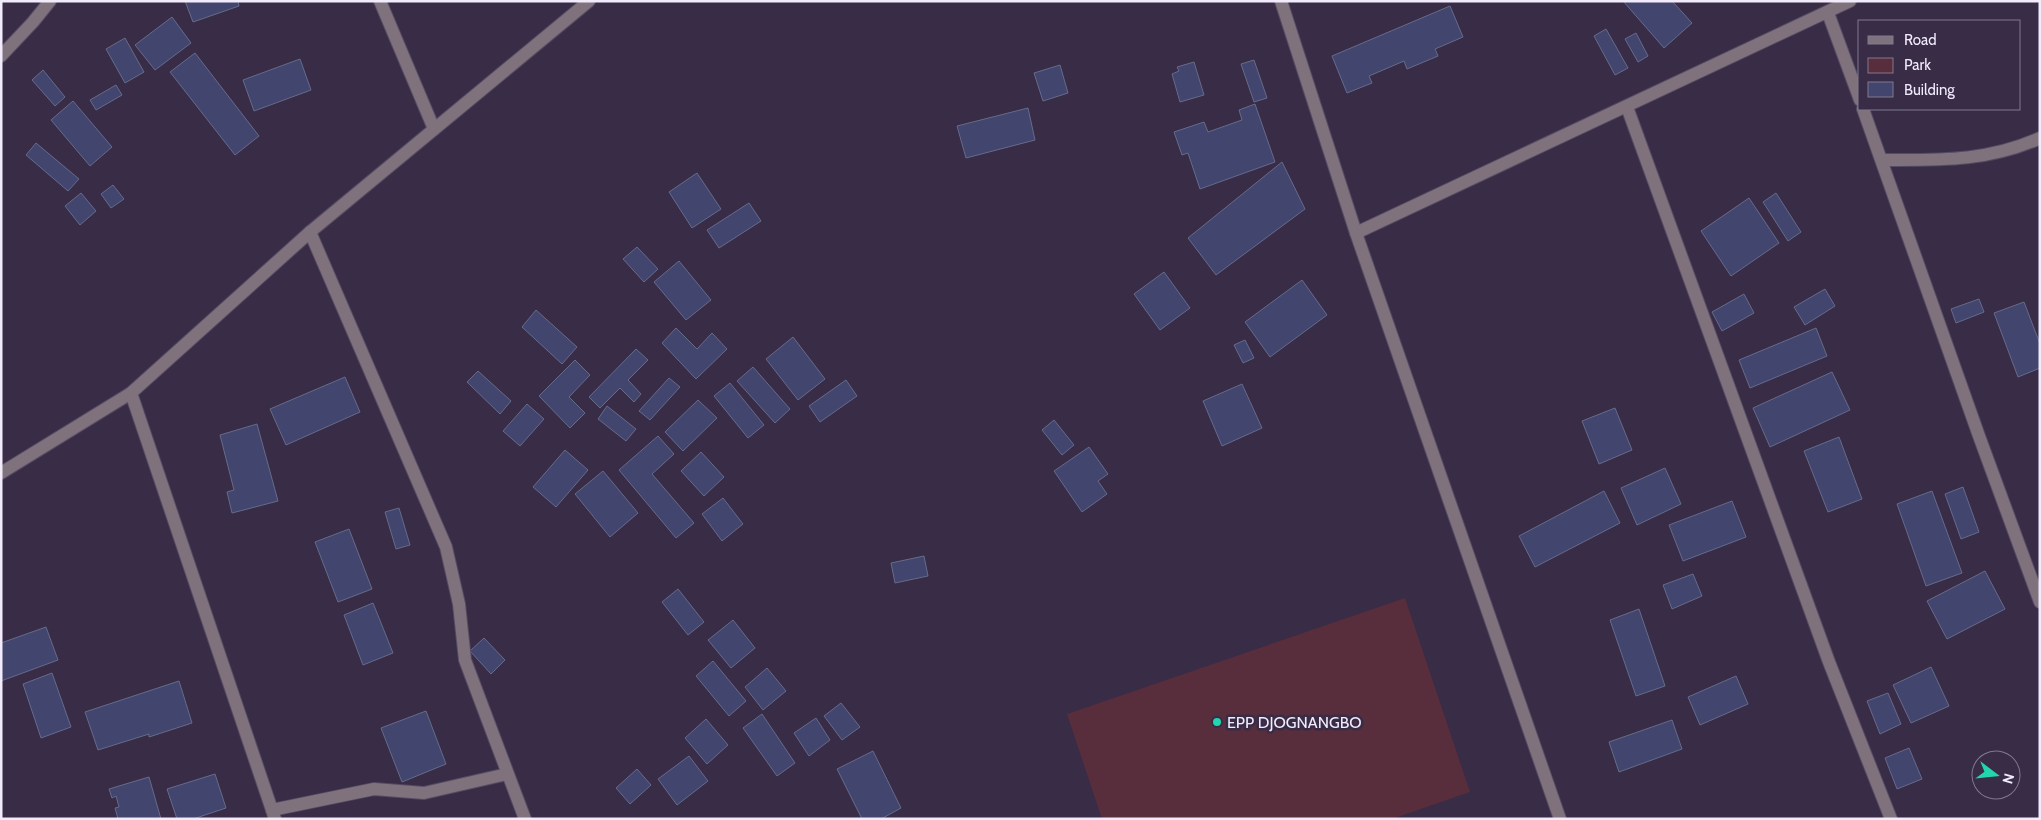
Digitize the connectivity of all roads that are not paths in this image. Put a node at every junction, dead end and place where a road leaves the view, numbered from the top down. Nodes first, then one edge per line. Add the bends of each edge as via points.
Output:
1 (50, 1) edge
2 (380, 1) edge
3 (589, 1) edge
4 (1281, 1) edge
5 (1850, 1) edge
6 (1828, 13) junction
7 (1, 56) edge
8 (1858, 95) edge
9 (1627, 107) junction
10 (1863, 110) edge
11 (434, 129) junction
12 (2040, 138) edge
13 (1882, 160) junction
14 (310, 232) junction
15 (1356, 233) junction
16 (131, 393) junction
17 (1, 473) edge
18 (2040, 602) edge
19 (507, 774) junction
20 (274, 815) edge
21 (525, 819) edge
22 (1560, 819) edge
23 (1891, 819) edge

1 - 7 street
2 - 11 street
3 - 11 street
4 - 15 street
5 - 6 street
6 - 8 street
6 - 9 street
9 - 15 street
9 - 23 street via 1829,662
10 - 13 street
11 - 14 street
12 - 13 street via 2001,153 1953,160
13 - 18 street
14 - 16 street
14 - 19 street via 446,547 459,604 465,660
15 - 22 street
16 - 17 street
16 - 20 street
19 - 20 street via 424,793 374,789
19 - 21 street

